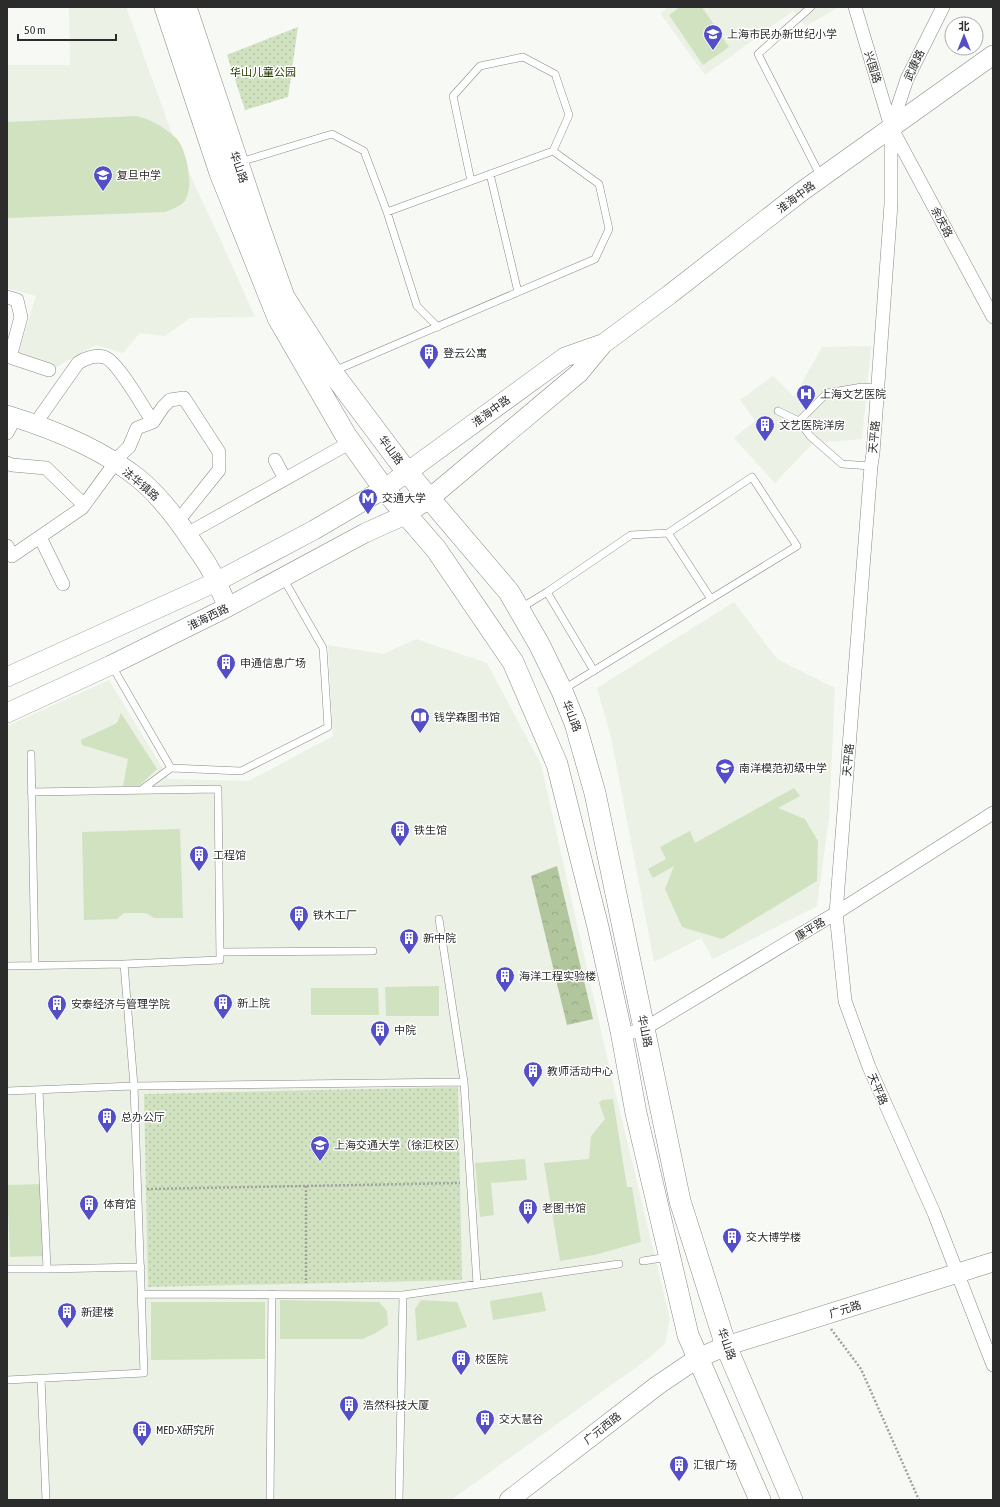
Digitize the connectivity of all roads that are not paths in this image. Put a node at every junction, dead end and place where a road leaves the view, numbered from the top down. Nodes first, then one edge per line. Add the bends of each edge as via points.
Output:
1 (165, 7) edge
2 (186, 7) edge
3 (811, 7) edge
4 (854, 7) edge
5 (943, 7) edge
6 (993, 55) edge
7 (891, 126) junction
8 (553, 152) junction
9 (237, 163) junction
10 (490, 174) junction
11 (821, 178) junction
12 (471, 181) junction
13 (387, 212) junction
14 (518, 292) junction
15 (7, 297) edge
16 (993, 317) edge
17 (438, 327) junction
18 (603, 344) junction
19 (8, 357) edge
20 (49, 370) dead end
21 (332, 372) junction
22 (878, 388) junction
23 (778, 412) dead end
24 (799, 421) junction
25 (10, 422) edge
26 (153, 422) junction
27 (35, 424) junction
28 (351, 442) junction
29 (275, 460) dead end
30 (114, 462) junction
31 (7, 463) edge
32 (871, 466) junction
33 (407, 472) junction
34 (285, 479) junction
35 (384, 489) junction
36 (430, 498) junction
37 (84, 505) junction
38 (406, 515) junction
39 (182, 527) junction
40 (668, 533) junction
41 (40, 537) junction
42 (9, 555) edge
43 (283, 578) junction
44 (216, 582) junction
45 (63, 584) dead end
46 (547, 592) junction
47 (711, 599) junction
48 (228, 607) junction
49 (520, 608) junction
50 (111, 665) junction
51 (594, 671) junction
52 (7, 677) edge
53 (562, 690) junction
54 (7, 713) edge
55 (31, 754) dead end
56 (171, 768) junction
57 (141, 790) junction
58 (31, 792) junction
59 (993, 814) edge
60 (836, 913) junction
61 (439, 919) dead end
62 (373, 951) dead end
63 (220, 952) junction
64 (124, 964) junction
65 (7, 966) edge
66 (35, 966) junction
67 (644, 1030) junction
68 (622, 1035) junction
69 (464, 1082) junction
70 (134, 1086) junction
71 (39, 1090) junction
72 (7, 1092) edge
73 (670, 1257) junction
74 (643, 1261) dead end
75 (993, 1262) edge
76 (619, 1264) dead end
77 (141, 1267) junction
78 (7, 1269) edge
79 (47, 1269) junction
80 (958, 1274) junction
81 (477, 1284) junction
82 (142, 1294) junction
83 (272, 1294) junction
84 (403, 1295) junction
85 (726, 1346) junction
86 (698, 1358) junction
87 (993, 1365) edge
88 (41, 1378) junction
89 (7, 1380) edge
90 (46, 1500) edge
91 (270, 1500) edge
92 (399, 1500) edge
93 (509, 1500) edge
94 (760, 1500) edge
95 (792, 1500) edge

1 - 28 main road, 华山路 via 220,173 278,318
2 - 9 main road, 华山路
3 - 11 lane via 758,54
4 - 7 street, 兴国路
5 - 7 street, 武康路 via 906,79
6 - 7 main road, 淮海中路
7 - 11 main road, 淮海中路
7 - 16 street, 余庆路
7 - 22 street, 天平路 via 891,204
8 - 10 lane
8 - 12 lane via 568,115 555,74 523,57 480,66 453,96
8 - 14 lane via 599,184 609,229 595,259
9 - 13 lane via 332,134 364,152
9 - 21 main road, 华山路 via 284,297
10 - 12 lane
10 - 14 lane
11 - 18 main road, 淮海中路
12 - 13 lane
13 - 17 lane via 417,306
14 - 17 lane
15 - 19 street via 17,300 21,317
17 - 21 lane
18 - 33 main road, 淮海中路 via 565,357
18 - 36 main road, 淮海中路 via 579,373
19 - 20 street
21 - 33 main road, 华山路
22 - 24 lane via 862,387 827,393
22 - 32 street, 天平路
23 - 24 lane
24 - 32 lane via 810,436 842,464
25 - 27 main road, 法华镇路
26 - 27 street via 115,364 105,357 87,357 78,363
26 - 30 street via 137,428 129,447
26 - 39 street via 170,400 184,398 219,452 219,470
27 - 30 main road, 法华镇路 via 76,440
28 - 34 street
28 - 35 main road, 华山路
29 - 34 street
30 - 37 street
30 - 39 main road, 法华镇路 via 139,479
31 - 37 street via 46,468
32 - 60 street, 天平路
33 - 35 main road, 淮海中路
33 - 36 main road, 华山路
34 - 39 street
35 - 38 main road, 华山路
35 - 44 main road
36 - 38 main road, 淮海中路
36 - 49 main road, 华山路
37 - 41 street
38 - 43 main road, 淮海西路 via 365,533
38 - 68 main road, 华山路 via 436,549 513,662 557,764
39 - 44 main road, 法华镇路
40 - 46 lane via 631,535
40 - 47 lane
40 - 47 lane via 752,477 797,546
41 - 42 street
41 - 45 street
43 - 48 main road, 淮海西路
43 - 56 lane via 323,648 328,727 241,772
44 - 48 main road, 法华镇路
44 - 52 main road
46 - 49 lane
46 - 51 lane
47 - 51 lane
48 - 50 main road, 淮海西路
49 - 53 main road, 华山路
50 - 54 main road, 淮海西路
50 - 56 lane
51 - 53 lane
53 - 67 main road, 华山路 via 579,735 595,793
55 - 58 lane
56 - 57 lane
57 - 58 lane
57 - 63 lane via 218,789
58 - 66 lane
59 - 60 street, 康平路
60 - 67 street, 康平路
60 - 80 street, 天平路 via 845,1001 869,1067 934,1213
61 - 69 lane
62 - 63 lane
63 - 64 lane via 220,960
64 - 66 lane
64 - 70 lane
65 - 66 lane
67 - 68 street, 康平路
67 - 85 main road, 华山路 via 680,1201
68 - 73 main road, 华山路 via 636,1113
69 - 70 lane
69 - 81 lane
70 - 71 lane
70 - 77 lane
71 - 72 lane
71 - 79 lane
73 - 74 lane
73 - 86 main road, 华山路 via 688,1336
75 - 80 main road, 广元路
76 - 81 lane
77 - 79 lane
77 - 82 lane
78 - 79 lane
80 - 85 main road, 广元路
80 - 87 street, 天平路
81 - 84 lane
82 - 83 lane
82 - 88 lane via 144,1373
83 - 84 lane
83 - 91 lane
84 - 92 lane
85 - 86 main road, 广元路
85 - 95 main road, 华山路
86 - 93 main road, 广元西路 via 658,1385
86 - 94 main road, 华山路
88 - 89 lane
88 - 90 lane

